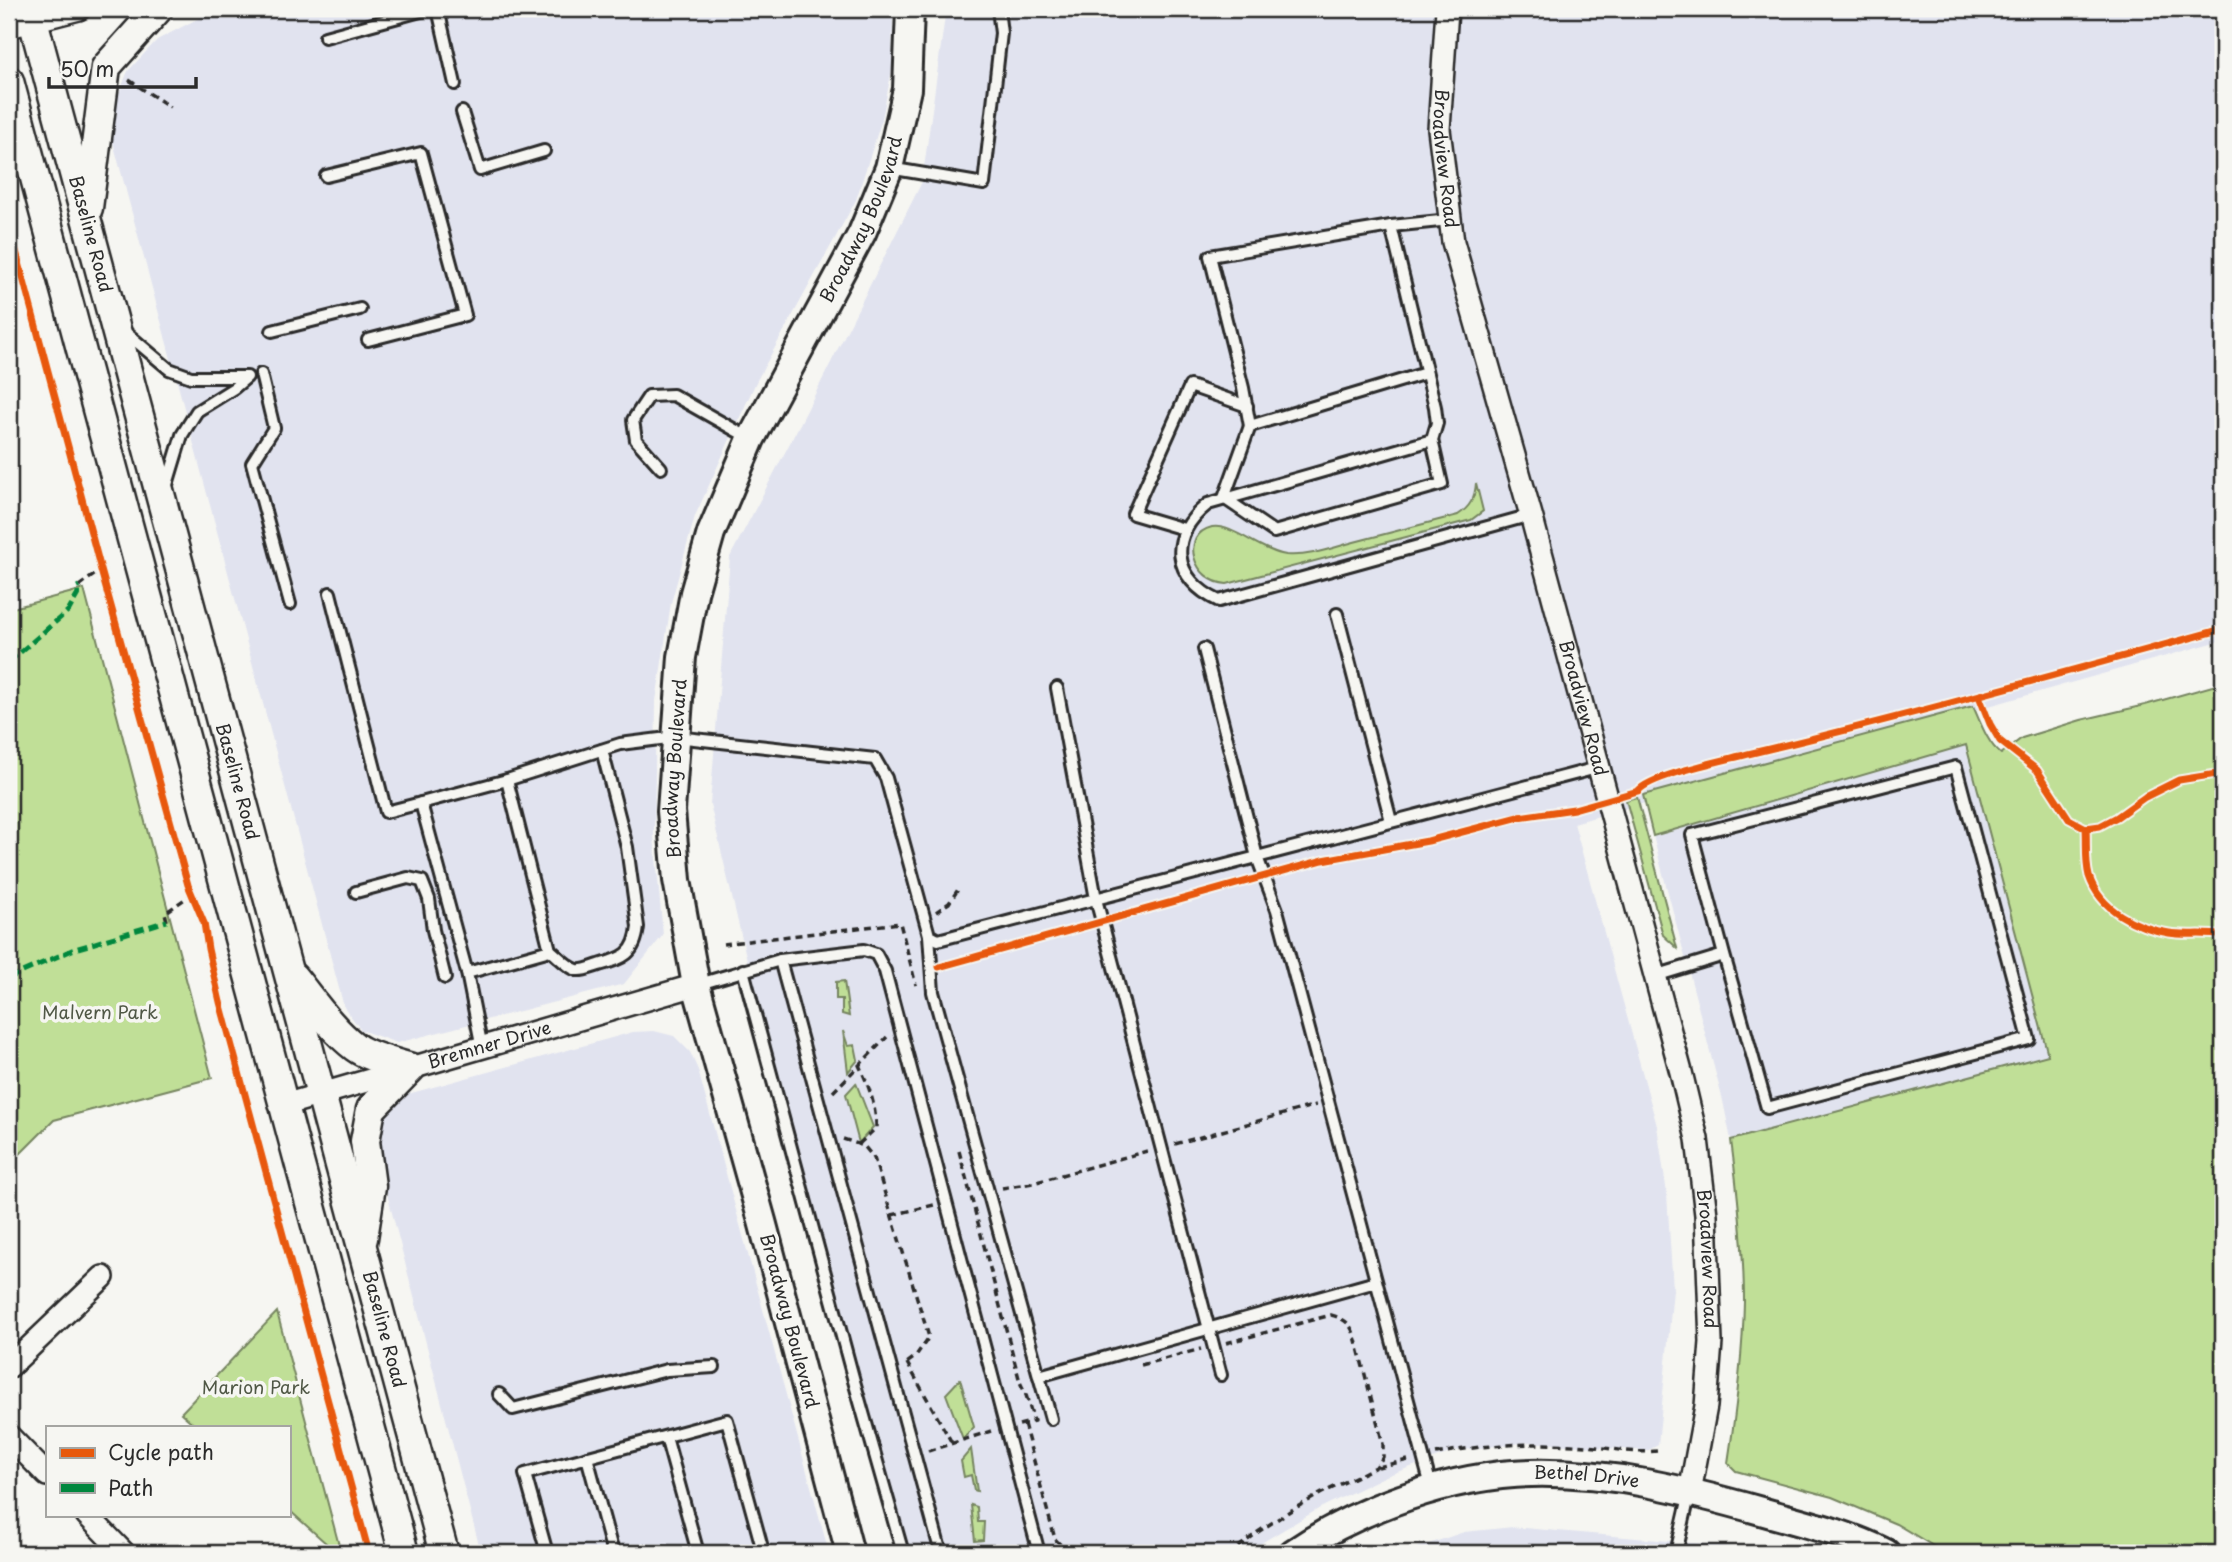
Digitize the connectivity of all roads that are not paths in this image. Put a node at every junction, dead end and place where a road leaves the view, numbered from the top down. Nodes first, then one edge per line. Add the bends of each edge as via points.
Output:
1 (79, 9) edge
2 (158, 9) edge
3 (428, 9) edge
4 (438, 9) edge
5 (910, 9) edge
6 (998, 9) edge
7 (1447, 9) edge
8 (24, 19) edge
9 (325, 37) dead end
10 (9, 80) edge
11 (455, 84) dead end
12 (462, 112) dead end
13 (544, 151) dead end
14 (889, 168) junction
15 (326, 176) dead end
16 (1450, 220) junction
17 (86, 221) junction
18 (1391, 226) junction
19 (360, 309) dead end
20 (113, 322) junction
21 (272, 331) dead end
22 (368, 340) dead end
23 (1426, 373) junction
24 (261, 374) dead end
25 (1247, 406) junction
26 (1250, 426) junction
27 (751, 439) junction
28 (1432, 440) junction
29 (660, 468) dead end
30 (1224, 498) junction
31 (162, 500) junction
32 (1531, 515) junction
33 (1184, 529) junction
34 (330, 593) dead end
35 (290, 604) dead end
36 (1337, 614) dead end
37 (1204, 649) dead end
38 (1057, 688) dead end
39 (676, 737) junction
40 (602, 750) junction
41 (1597, 768) junction
42 (507, 780) junction
43 (421, 803) junction
44 (1391, 821) junction
45 (1257, 857) junction
46 (356, 892) dead end
47 (1097, 899) junction
48 (929, 935) junction
49 (550, 950) junction
50 (1724, 955) junction
51 (780, 960) junction
52 (288, 970) junction
53 (743, 970) junction
54 (467, 973) junction
55 (1655, 975) junction
56 (445, 978) dead end
57 (696, 985) junction
58 (482, 1048) junction
59 (411, 1068) junction
60 (321, 1096) junction
61 (284, 1105) junction
62 (362, 1247) junction
63 (103, 1277) dead end
64 (1376, 1282) junction
65 (1209, 1330) junction
66 (9, 1367) edge
67 (714, 1367) dead end
68 (1221, 1375) dead end
69 (1039, 1376) junction
70 (499, 1394) dead end
71 (1051, 1419) dead end
72 (9, 1436) edge
73 (666, 1437) junction
74 (587, 1457) junction
75 (46, 1474) edge
76 (1432, 1490) junction
77 (1690, 1492) junction
78 (88, 1516) edge
79 (766, 1552) edge
80 (124, 1553) edge
81 (404, 1553) edge
82 (444, 1553) edge
83 (547, 1553) edge
84 (613, 1553) edge
85 (698, 1553) edge
86 (747, 1553) edge
87 (850, 1553) edge
88 (903, 1553) edge
89 (940, 1553) edge
90 (1039, 1553) edge
91 (1293, 1553) edge
92 (1676, 1553) edge
93 (1886, 1553) edge

1 - 8 street
2 - 17 main road via 106,66
3 - 9 lane
4 - 11 lane
5 - 14 street, Broadway Boulevard via 907,89
6 - 14 lane via 1002,33 984,184
7 - 16 street, Broadview Road via 1439,129
8 - 17 main road, Baseline Road
10 - 61 main road
12 - 13 lane via 480,170
14 - 27 street, Broadway Boulevard via 863,233
15 - 22 lane via 421,153 465,314
16 - 18 lane
16 - 32 street, Broadview Road
17 - 20 main road, Baseline Road
18 - 23 lane
18 - 25 lane via 1210,256
19 - 21 lane
20 - 31 main road, Baseline Road
20 - 31 lane via 169,369 191,377 247,377 198,411 185,430
23 - 26 lane
23 - 28 lane via 1437,423
24 - 35 lane via 274,428 252,463
25 - 26 lane
25 - 33 lane via 1189,386 1133,514
26 - 30 lane
27 - 29 lane via 673,395 649,396 633,420 636,440
27 - 39 street, Broadway Boulevard via 710,533 694,593 682,657
28 - 30 lane
28 - 30 lane via 1442,484 1274,532
30 - 33 lane via 1201,509
31 - 52 main road, Baseline Road
32 - 33 lane via 1219,601 1203,594 1182,565
32 - 41 street, Broadview Road
34 - 43 lane via 386,812
36 - 44 lane
37 - 45 lane
38 - 47 lane
39 - 40 lane
39 - 48 lane via 875,759 886,778
39 - 57 street, Broadway Boulevard via 671,811 677,880
40 - 42 lane
40 - 49 lane via 627,847 637,939 621,959 581,971
41 - 44 lane
41 - 55 street, Broadview Road
42 - 43 lane
42 - 49 lane
43 - 54 lane
44 - 45 lane
45 - 47 lane
45 - 64 lane via 1277,910
46 - 56 lane via 408,878 422,881
47 - 48 lane via 938,940
47 - 65 lane
48 - 69 lane via 933,992
49 - 54 lane
50 - 50 lane via 1692,835 1956,767 2029,1040 1767,1108
50 - 55 lane
51 - 53 lane
51 - 89 lane
51 - 90 lane via 864,950 876,954 886,971
52 - 59 main road via 355,1047
52 - 60 main road, Baseline Road
53 - 57 lane
53 - 88 lane
54 - 58 lane
55 - 77 street, Broadview Road via 1697,1139 1706,1214 1711,1342 1706,1406
57 - 58 street, Bremner Drive
57 - 87 street, Broadway Boulevard
58 - 59 street, Bremner Drive
59 - 60 street, Bremner Drive
59 - 62 main road via 371,1109 365,1141 371,1186
60 - 61 street, Bremner Drive
60 - 62 main road, Baseline Road
61 - 81 main road
62 - 82 main road, Baseline Road
63 - 66 street
64 - 65 lane
64 - 76 lane
65 - 68 lane
65 - 69 lane
67 - 70 lane via 667,1370 513,1409
69 - 71 lane
72 - 75 street
73 - 74 lane
73 - 79 lane via 727,1420
73 - 85 lane
74 - 83 lane via 525,1474
74 - 84 lane
76 - 77 street, Bethel Drive via 1531,1473 1625,1480
76 - 91 street, Bethel Drive via 1395,1500 1318,1536
77 - 92 lane
77 - 93 street, Bethel Drive via 1845,1536
78 - 80 street
79 - 86 lane

